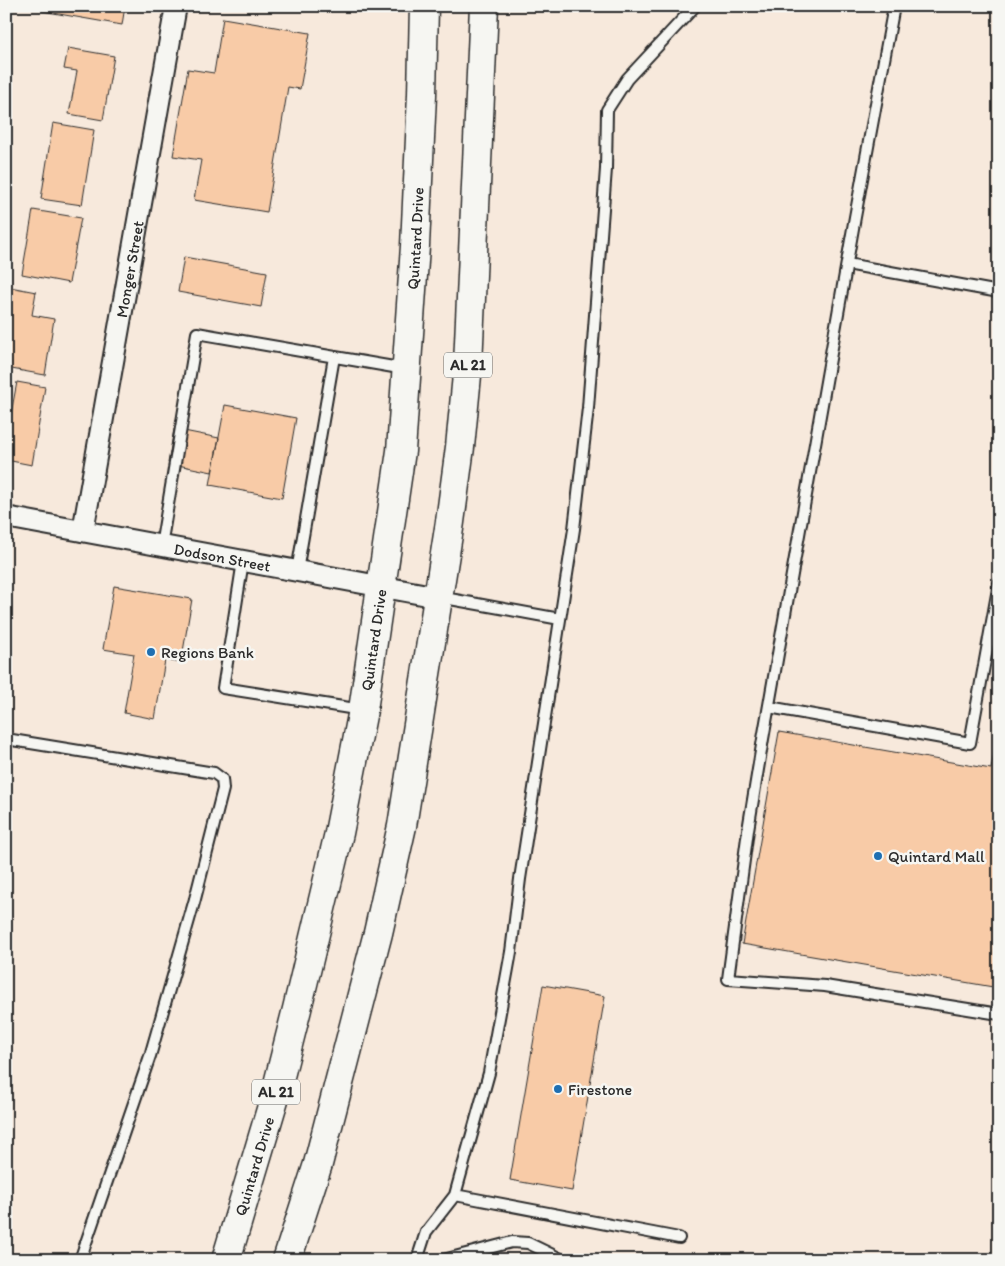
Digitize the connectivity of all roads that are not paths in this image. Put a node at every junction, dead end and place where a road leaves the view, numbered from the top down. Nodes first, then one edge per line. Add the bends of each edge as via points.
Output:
1 (176, 6) edge
2 (424, 6) edge
3 (696, 6) edge
4 (894, 6) edge
5 (483, 12) edge
6 (847, 264) junction
7 (999, 292) edge
8 (334, 357) junction
9 (406, 369) junction
10 (6, 517) edge
11 (83, 531) junction
12 (161, 546) junction
13 (243, 561) junction
14 (297, 571) junction
15 (999, 583) edge
16 (381, 586) junction
17 (438, 597) junction
18 (560, 619) junction
19 (769, 707) junction
20 (363, 710) junction
21 (6, 739) edge
22 (999, 1014) edge
23 (455, 1195) junction
24 (679, 1238) dead end
25 (225, 1252) edge
26 (80, 1260) edge
27 (286, 1260) edge
28 (418, 1260) edge
29 (443, 1260) edge
30 (563, 1260) edge

1 - 11 street, Monger Street
2 - 9 highway, Quintard Drive / AL 21 via 415,246
3 - 18 lane via 627,78 607,110 606,170 588,408
4 - 6 lane
5 - 17 highway, AL 21 via 468,365 460,447
6 - 7 lane
6 - 19 lane
8 - 9 lane
8 - 12 lane via 197,333
8 - 14 lane
9 - 16 highway, Quintard Drive / AL 21 via 401,451
10 - 11 street, Dodson Street
11 - 12 street, Dodson Street
12 - 13 street, Dodson Street
13 - 14 street, Dodson Street
13 - 20 lane via 223,688
14 - 16 street, Dodson Street
15 - 19 lane via 970,743
16 - 17 street, Dodson Street
16 - 20 highway, Quintard Drive / AL 21
17 - 18 lane
17 - 27 highway, AL 21 via 396,855 318,1164
18 - 23 lane via 511,952 489,1073
19 - 22 lane via 728,979 825,986
20 - 25 highway, Quintard Drive / AL 21 via 339,833 275,1096
21 - 26 lane via 214,773 222,779 223,789 195,899 150,1056
23 - 24 lane
23 - 28 lane via 426,1232
29 - 30 lane via 512,1242 528,1243

